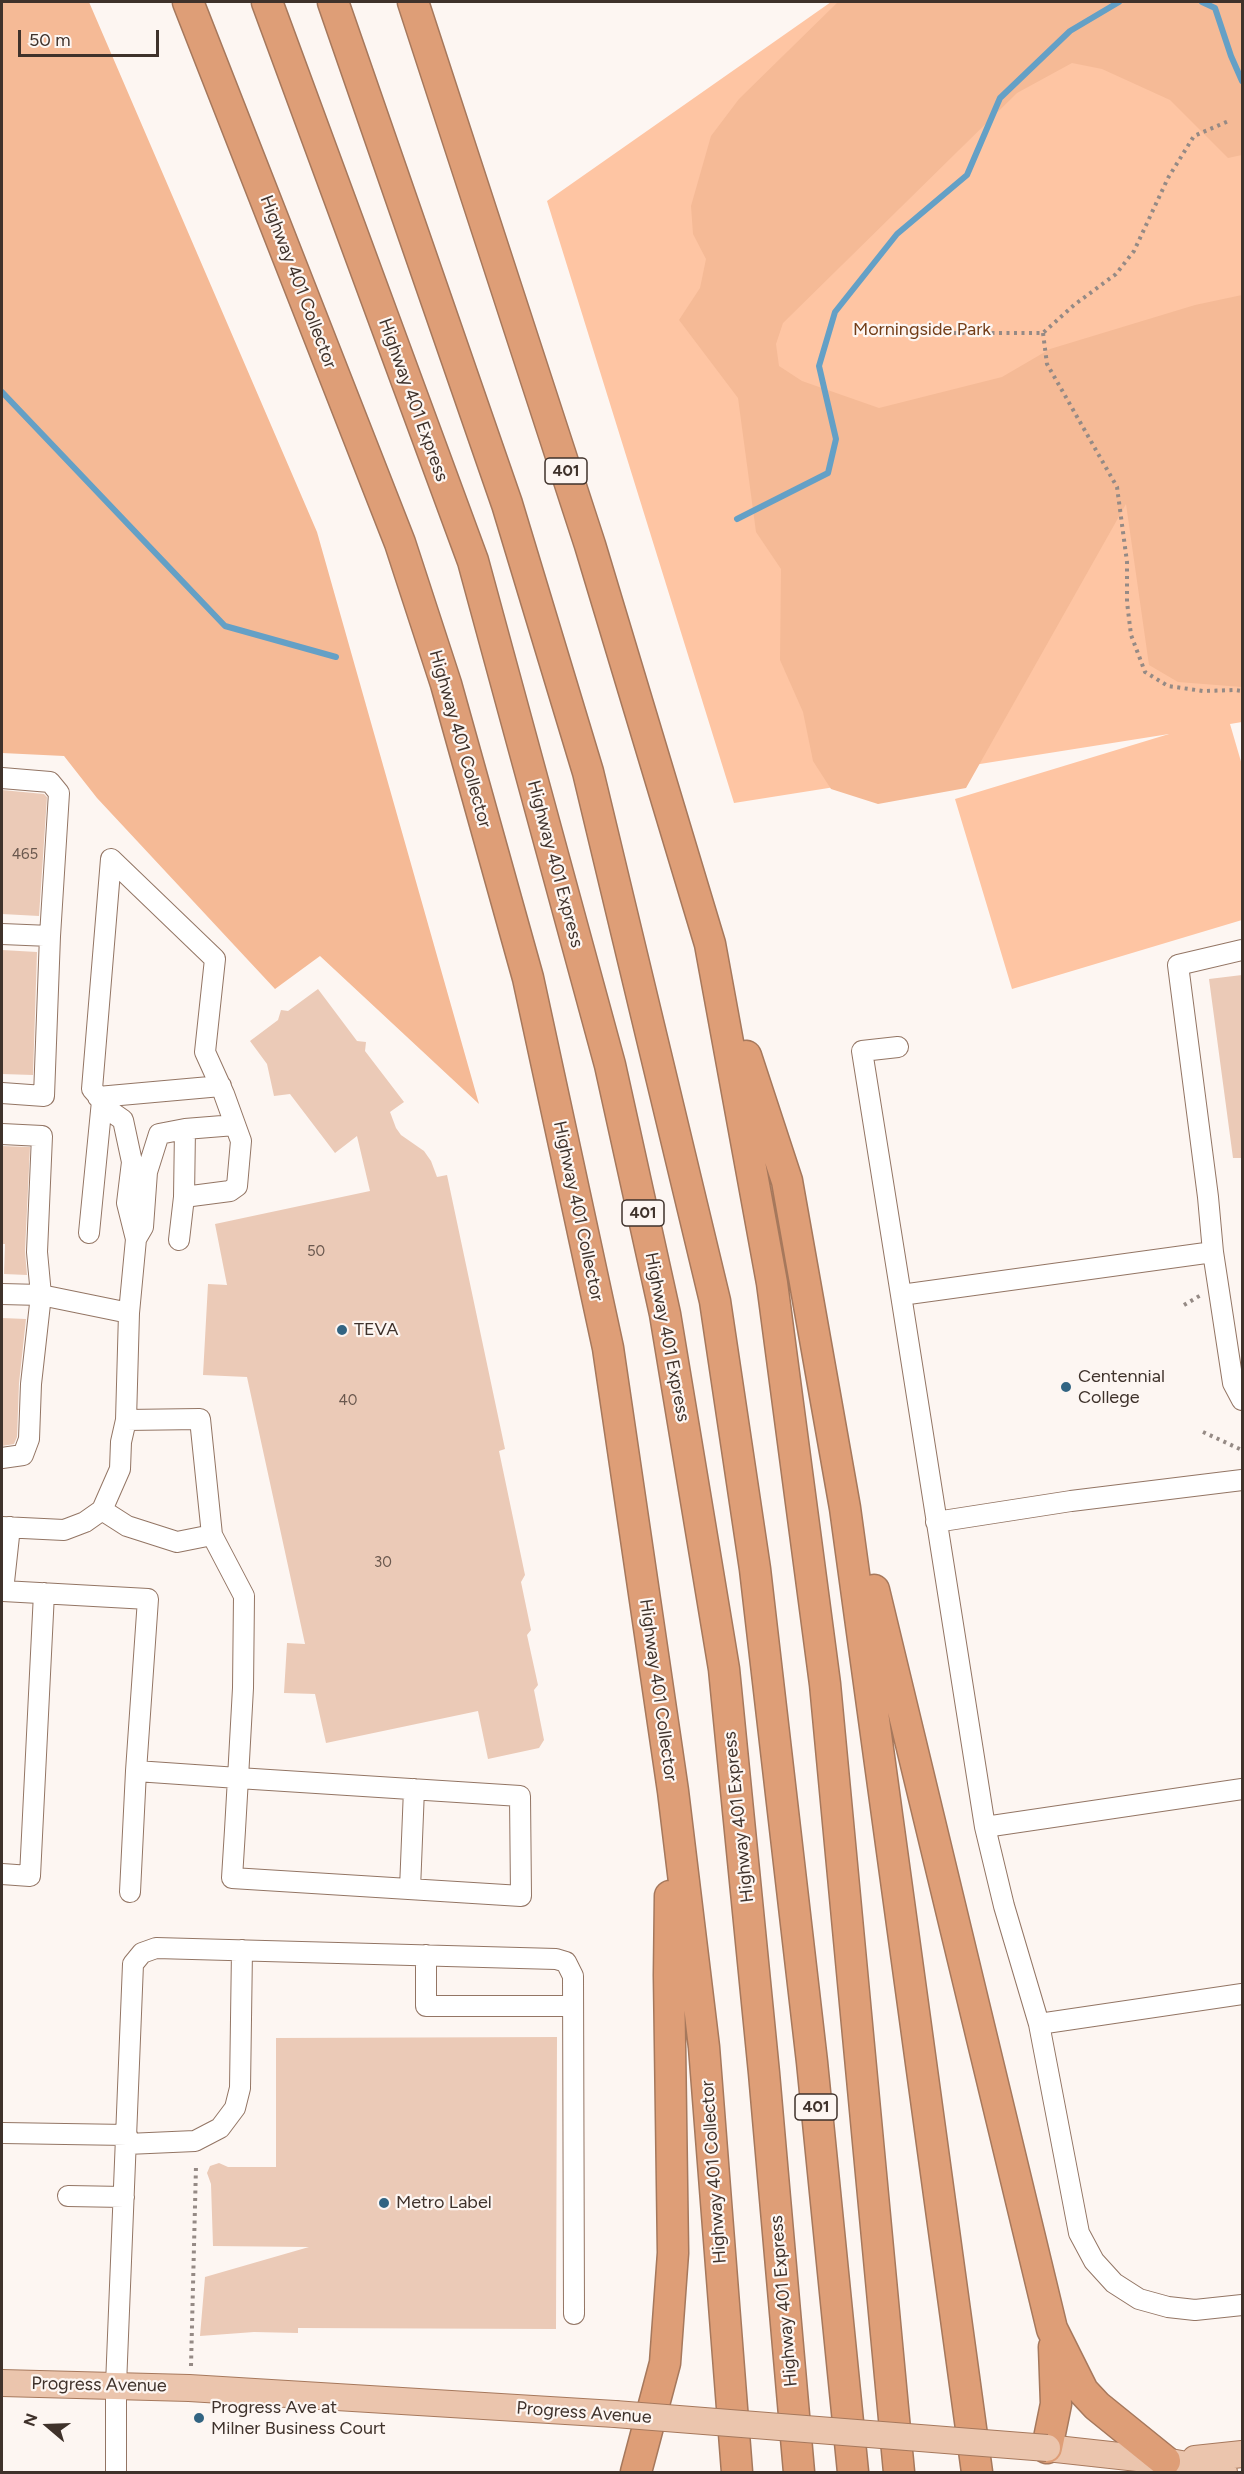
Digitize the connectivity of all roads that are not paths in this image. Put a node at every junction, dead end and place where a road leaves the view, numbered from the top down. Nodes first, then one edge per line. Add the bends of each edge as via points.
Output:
1 (188, 2) edge
2 (267, 2) edge
3 (333, 2) edge
4 (351, 2) edge
5 (414, 2) edge
6 (361, 82) junction
7 (2, 778) edge
8 (2, 934) edge
9 (50, 936) junction
10 (710, 944) junction
11 (1242, 950) edge
12 (898, 1047) dead end
13 (220, 1086) junction
14 (2, 1093) edge
15 (100, 1099) junction
16 (235, 1125) junction
17 (185, 1129) junction
18 (2, 1134) edge
19 (184, 1197) junction
20 (89, 1233) dead end
21 (136, 1239) junction
22 (179, 1240) dead end
23 (1213, 1252) junction
24 (2, 1294) edge
25 (41, 1295) junction
26 (901, 1295) junction
27 (129, 1313) junction
28 (1242, 1400) edge
29 (126, 1420) junction
30 (2, 1458) edge
31 (1242, 1480) edge
32 (845, 1508) junction
33 (102, 1510) junction
34 (936, 1522) junction
35 (6, 1527) edge
36 (212, 1535) junction
37 (2, 1591) edge
38 (44, 1593) junction
39 (136, 1771) junction
40 (238, 1778) junction
41 (414, 1789) junction
42 (1242, 1790) edge
43 (673, 1791) junction
44 (985, 1827) junction
45 (2, 1874) edge
46 (410, 1889) junction
47 (130, 1892) dead end
48 (242, 1950) junction
49 (426, 1956) junction
50 (1242, 1994) edge
51 (572, 2006) junction
52 (1039, 2024) junction
53 (3, 2133) dead end
54 (127, 2140) junction
55 (68, 2196) dead end
56 (124, 2197) junction
57 (1242, 2305) edge
58 (574, 2314) dead end
59 (1052, 2330) junction
60 (2, 2383) edge
61 (116, 2385) junction
62 (1047, 2448) junction
63 (1242, 2454) edge
64 (1165, 2461) junction
65 (116, 2472) edge
66 (636, 2472) edge
67 (737, 2472) edge
68 (799, 2472) edge
69 (853, 2472) edge
70 (899, 2472) edge
71 (977, 2472) edge
72 (1224, 2472) edge

1 - 43 highway, Highway 401 Collector via 400,543 446,684 528,978 608,1348
2 - 68 highway, Highway 401 Express / 401 via 473,561 609,1065 665,1314 724,1669
3 - 6 highway, 401
4 - 6 highway
5 - 10 highway, 401 via 590,545
6 - 69 highway, 401 via 507,504 588,772 715,1301 755,1569 812,2062
7 - 9 street via 50,782 59,793
8 - 9 street
9 - 14 street via 44,1096
10 - 32 highway via 787,1181
10 - 70 highway, 401 via 772,1283 825,1684
11 - 23 street via 1178,965
12 - 26 street via 862,1051
13 - 15 street
13 - 15 street via 205,1052 215,959 111,859 92,1089
13 - 16 street
15 - 20 street
15 - 21 street via 123,1120 132,1162 127,1203
16 - 17 street
16 - 19 street via 241,1141 237,1186 230,1191
17 - 19 street
17 - 21 street via 159,1134 147,1172 143,1227
18 - 25 street via 42,1136 38,1252
19 - 22 street
21 - 27 street
23 - 26 street
23 - 28 street via 1233,1383
24 - 25 street
25 - 27 street
25 - 30 street via 28,1439 23,1455
26 - 34 street
27 - 29 street
29 - 33 street via 120,1469
29 - 36 street via 200,1419
31 - 34 street
32 - 59 highway via 871,1576
32 - 71 highway
33 - 35 street via 64,1530
33 - 36 street via 127,1526 177,1542
34 - 44 street
35 - 37 street
36 - 40 street via 244,1596
37 - 38 street
38 - 39 street via 148,1599
38 - 45 street via 30,1876
39 - 40 street
39 - 47 street
40 - 41 street
40 - 46 street via 232,1878
41 - 46 street
41 - 46 street via 520,1796 521,1896
42 - 44 street
43 - 66 highway via 669,1975 674,2253 665,2363
43 - 67 highway, Highway 401 Collector via 704,2047
44 - 52 street
48 - 49 street
48 - 54 street via 240,2088 235,2108 220,2128 195,2142
48 - 54 street via 156,1948 142,1953 133,1964
49 - 51 street via 566,1962 573,1976
49 - 51 street via 426,2006
50 - 52 street
51 - 58 street
52 - 57 street via 1079,2233 1094,2261 1114,2283 1149,2302 1195,2310
53 - 54 street
54 - 56 street
55 - 56 street
56 - 61 street
59 - 62 highway via 1056,2404
59 - 64 highway via 1083,2391
60 - 61 main road, Progress Avenue
61 - 62 main road, Progress Avenue, bridge via 615,2414
61 - 65 street
62 - 64 main road, Progress Avenue
63 - 64 main road, Progress Avenue
64 - 72 main road, Progress Avenue

